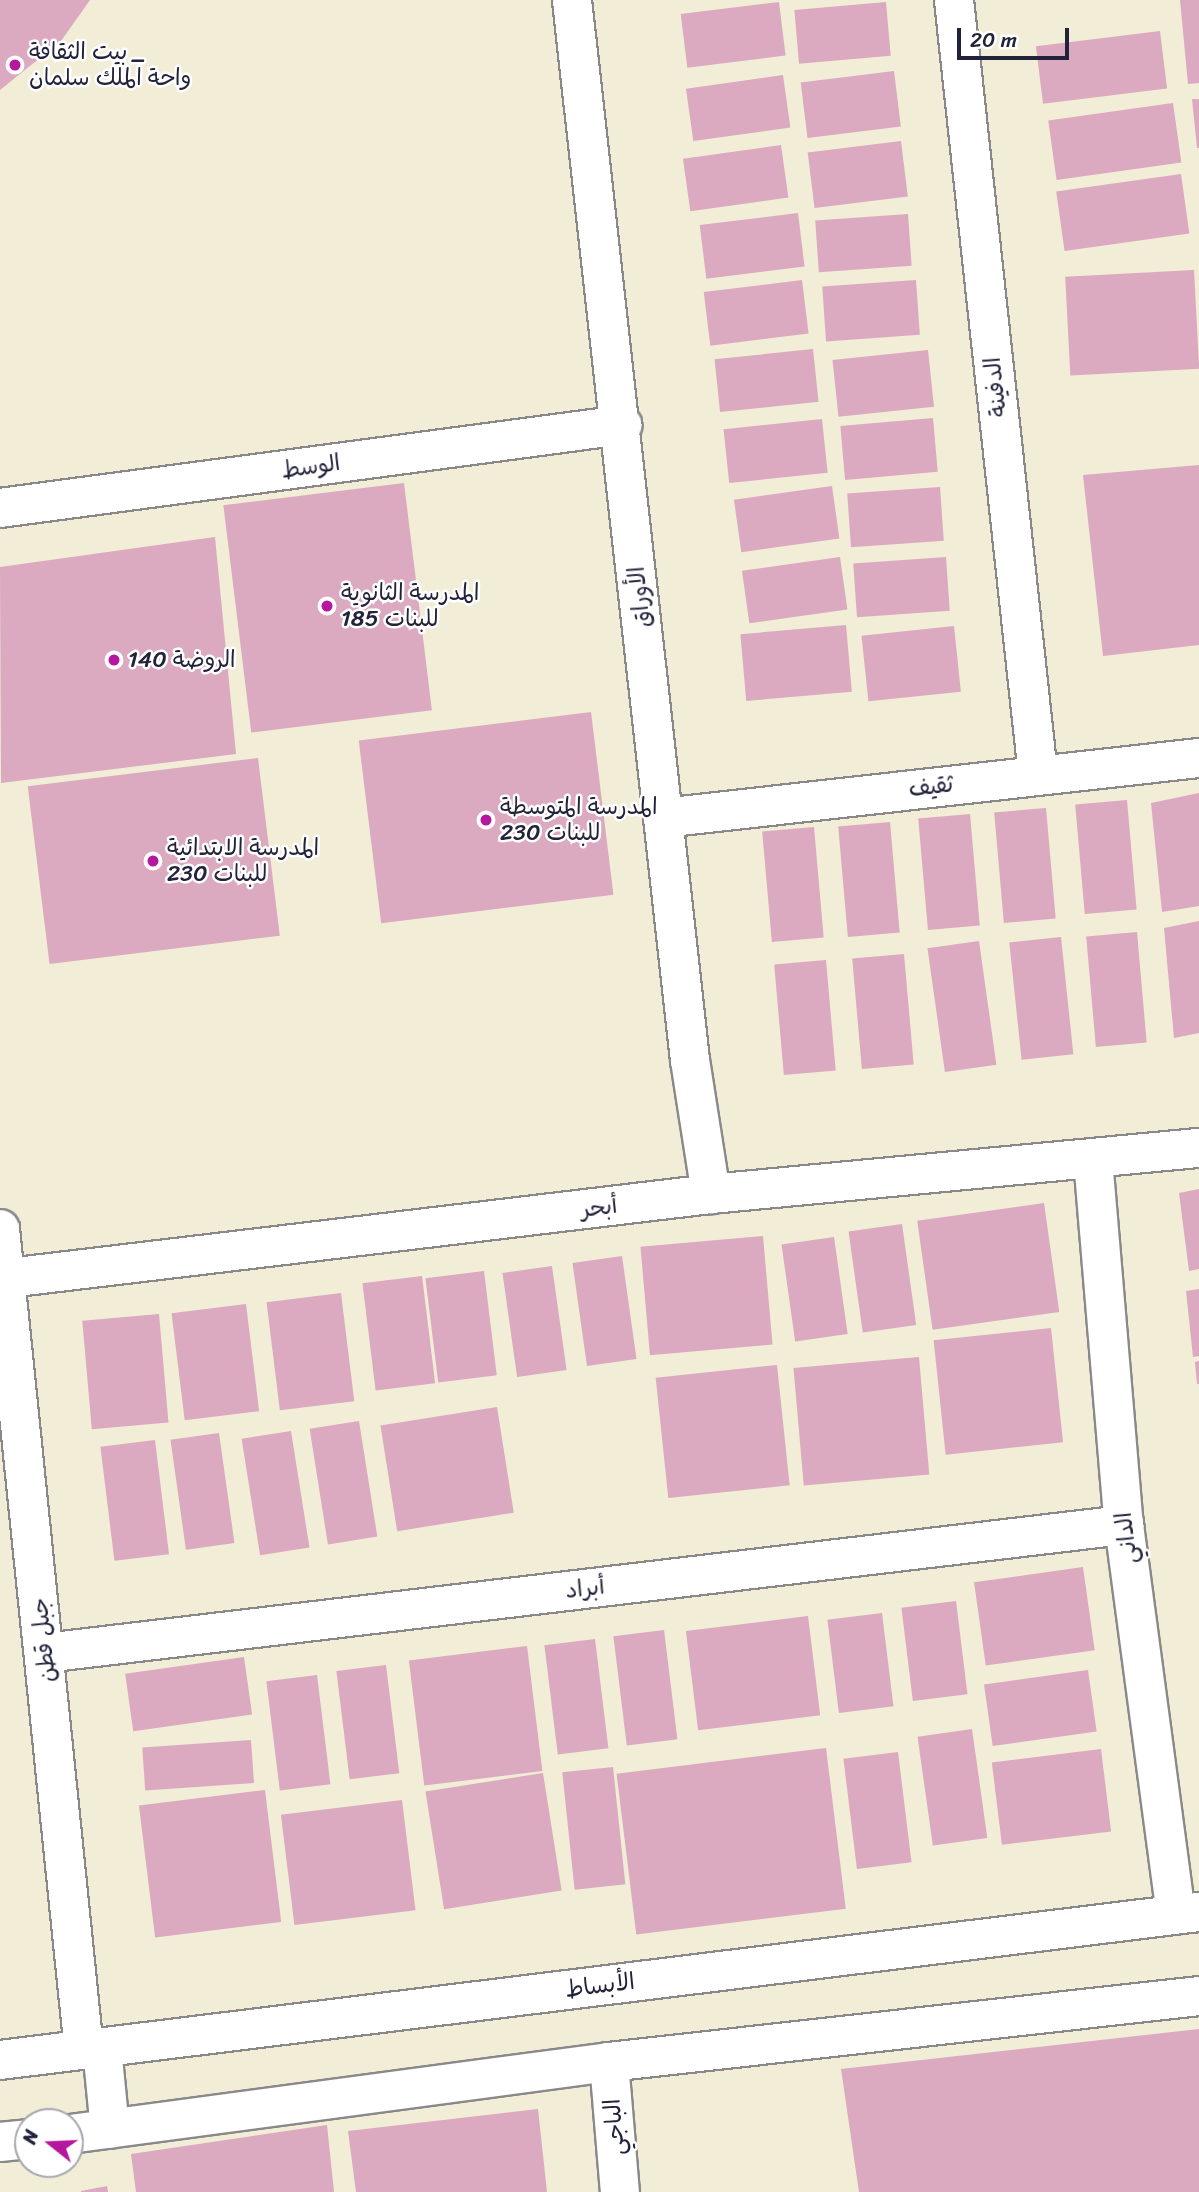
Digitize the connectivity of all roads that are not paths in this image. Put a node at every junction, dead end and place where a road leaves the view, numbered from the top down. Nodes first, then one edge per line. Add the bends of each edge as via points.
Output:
1 (572, 0) edge
2 (954, 0) edge
3 (622, 425) junction
4 (0, 508) edge
5 (1199, 758) edge
6 (1038, 774) junction
7 (663, 818) junction
8 (1199, 1148) edge
9 (1093, 1159) junction
10 (711, 1194) junction
11 (0, 1229) edge
12 (3, 1279) edge
13 (1124, 1525) junction
14 (45, 1653) junction
15 (1187, 1913) edge
16 (1199, 1996) edge
17 (93, 2049) junction
18 (0, 2060) edge
19 (610, 2062) junction
20 (110, 2129) junction
21 (84, 2132) edge
22 (620, 2192) edge

1 - 3 street, الأوراق
2 - 6 street, الدفينة
3 - 4 street, الوسط
3 - 7 street, الأوراق
5 - 6 street, ثقيف
6 - 7 street, ثقيف
7 - 10 street, الأوراق via 690,1060
8 - 9 street, أبحر
9 - 10 street, أبحر
9 - 13 street, الداني
10 - 12 street, أبحر
11 - 12 street, جبل قطن
12 - 14 street, جبل قطن
13 - 14 street, أبراد
13 - 15 street, الداني
14 - 17 street, جبل قطن
15 - 17 street, الأبساط
16 - 19 street
17 - 18 street, الأبساط
17 - 20 street, جبل قطن
19 - 20 street
19 - 22 street, الباجي
20 - 21 street

